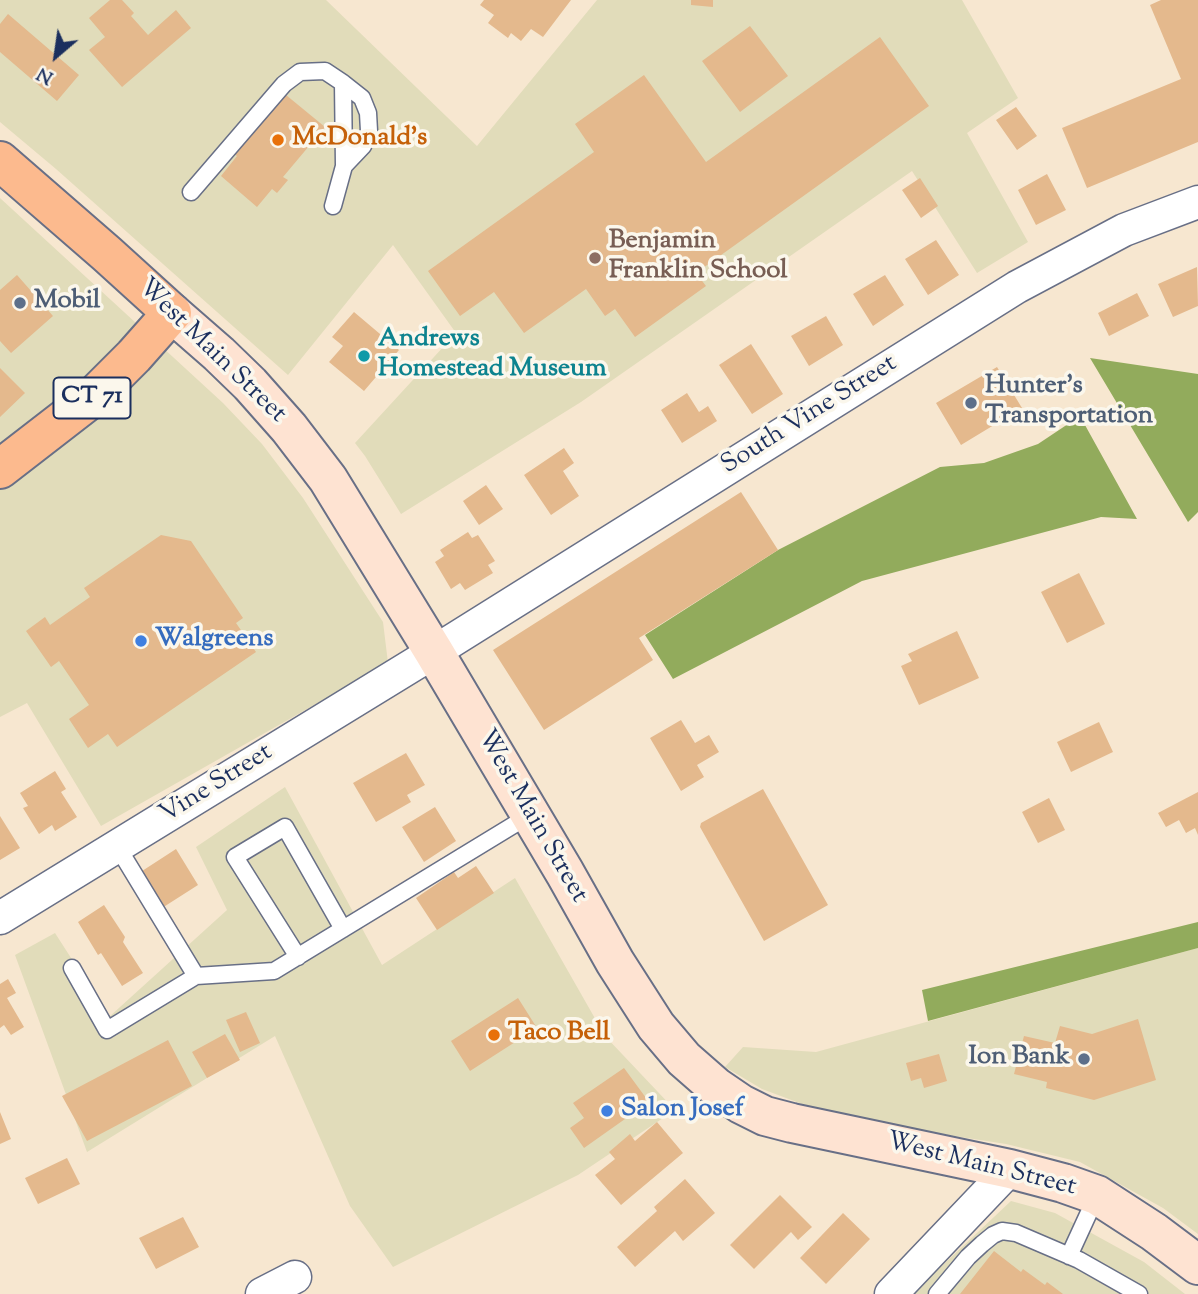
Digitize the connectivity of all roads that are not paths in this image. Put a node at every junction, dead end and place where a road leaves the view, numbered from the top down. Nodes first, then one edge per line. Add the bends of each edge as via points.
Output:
1 (343, 83) junction
2 (0, 161) edge
3 (344, 166) junction
4 (191, 192) dead end
5 (1198, 202) edge
6 (333, 206) dead end
7 (172, 313) junction
8 (0, 469) edge
9 (434, 652) junction
10 (530, 815) junction
11 (117, 846) junction
12 (0, 918) edge
13 (343, 929) junction
14 (298, 957) junction
15 (72, 968) dead end
16 (196, 976) junction
17 (1010, 1169) junction
18 (1097, 1195) junction
19 (1069, 1255) junction
20 (1198, 1265) edge
21 (295, 1277) dead end
22 (902, 1291) edge
23 (262, 1294) edge
24 (937, 1294) edge
25 (1139, 1294) edge

1 - 3 lane
1 - 3 lane via 362,98 369,131 363,146
1 - 4 lane via 325,71 300,72 284,84
2 - 7 main road, West Main Street
3 - 6 lane
5 - 9 street, South Vine Street via 1124,230 1017,287
7 - 8 main road, CT 71 via 93,397
7 - 9 main road, West Main Street via 289,428 328,480
9 - 10 main road, West Main Street
9 - 11 street, Vine Street
10 - 13 lane
10 - 17 main road, West Main Street via 656,1026 716,1087 765,1116
11 - 12 street, Vine Street
11 - 16 lane
13 - 14 lane
13 - 14 lane via 285,827 235,857
14 - 16 lane via 274,971
15 - 16 lane via 107,1030
17 - 18 main road, West Main Street
17 - 22 street
18 - 19 lane
18 - 20 main road, West Main Street
19 - 24 lane via 1002,1231 968,1257
19 - 25 lane
21 - 23 street

